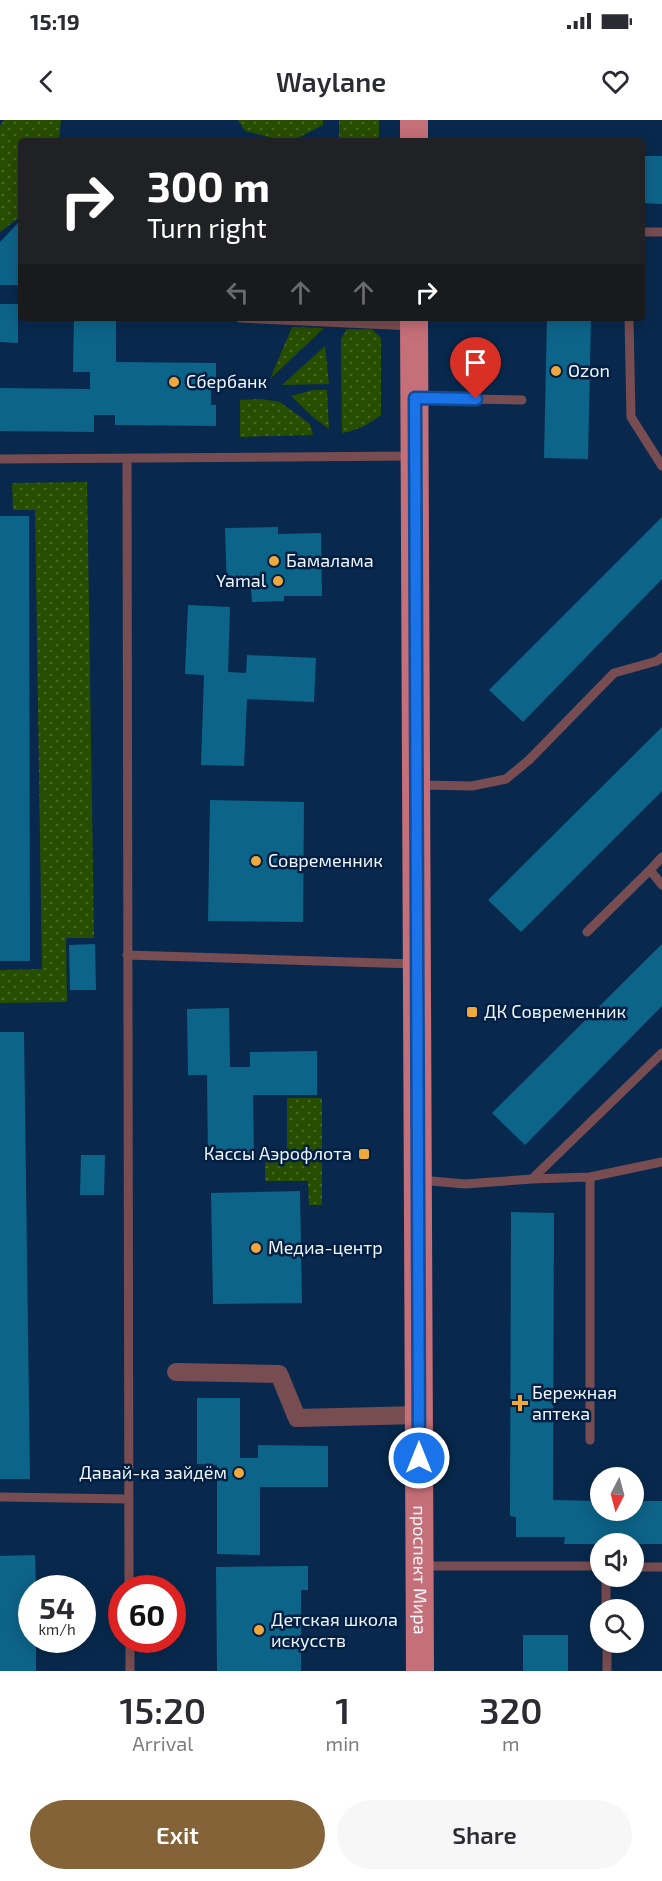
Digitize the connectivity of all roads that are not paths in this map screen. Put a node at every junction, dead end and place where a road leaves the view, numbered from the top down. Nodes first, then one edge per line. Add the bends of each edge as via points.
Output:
1 (414, 120) edge
2 (414, 138) edge
3 (645, 232) edge
4 (662, 232) edge
5 (370, 321) edge
6 (629, 321) edge
7 (414, 322) edge
8 (415, 398) junction
9 (522, 400) dead end
10 (415, 456) junction
11 (0, 459) edge
12 (127, 459) junction
13 (662, 466) edge
14 (660, 662) edge
15 (416, 785) junction
16 (662, 857) edge
17 (650, 870) junction
18 (662, 885) edge
19 (587, 932) dead end
20 (128, 956) junction
21 (417, 964) junction
22 (662, 1053) edge
23 (662, 1162) edge
24 (590, 1177) junction
25 (532, 1179) junction
26 (418, 1180) junction
27 (176, 1372) dead end
28 (419, 1415) junction
29 (590, 1440) dead end
30 (0, 1497) edge
31 (128, 1499) junction
32 (419, 1566) junction
33 (590, 1566) edge
34 (644, 1567) edge
35 (662, 1567) edge
36 (129, 1575) edge
37 (130, 1653) edge
38 (607, 1653) edge
39 (130, 1671) edge
40 (420, 1671) edge
41 (607, 1671) edge

1 - 2 main road
3 - 4 lane
5 - 7 lane
6 - 13 lane via 631,417
7 - 8 main road, проспект Мира
8 - 9 lane
8 - 10 main road, проспект Мира
10 - 12 lane
10 - 15 main road, проспект Мира
11 - 12 lane
12 - 20 lane
14 - 15 lane via 614,673 506,779 472,786
15 - 21 main road, проспект Мира
16 - 17 lane
17 - 18 lane
17 - 19 lane
20 - 21 lane
20 - 31 lane
21 - 26 main road, проспект Мира
22 - 25 lane
23 - 24 lane
24 - 25 lane
24 - 29 lane
25 - 26 lane via 465,1184
26 - 28 main road, проспект Мира
27 - 28 street via 279,1374 297,1418
28 - 32 main road, проспект Мира
30 - 31 lane
31 - 36 lane
32 - 33 lane
32 - 40 main road, проспект Мира
34 - 35 lane
37 - 39 lane
38 - 41 lane

